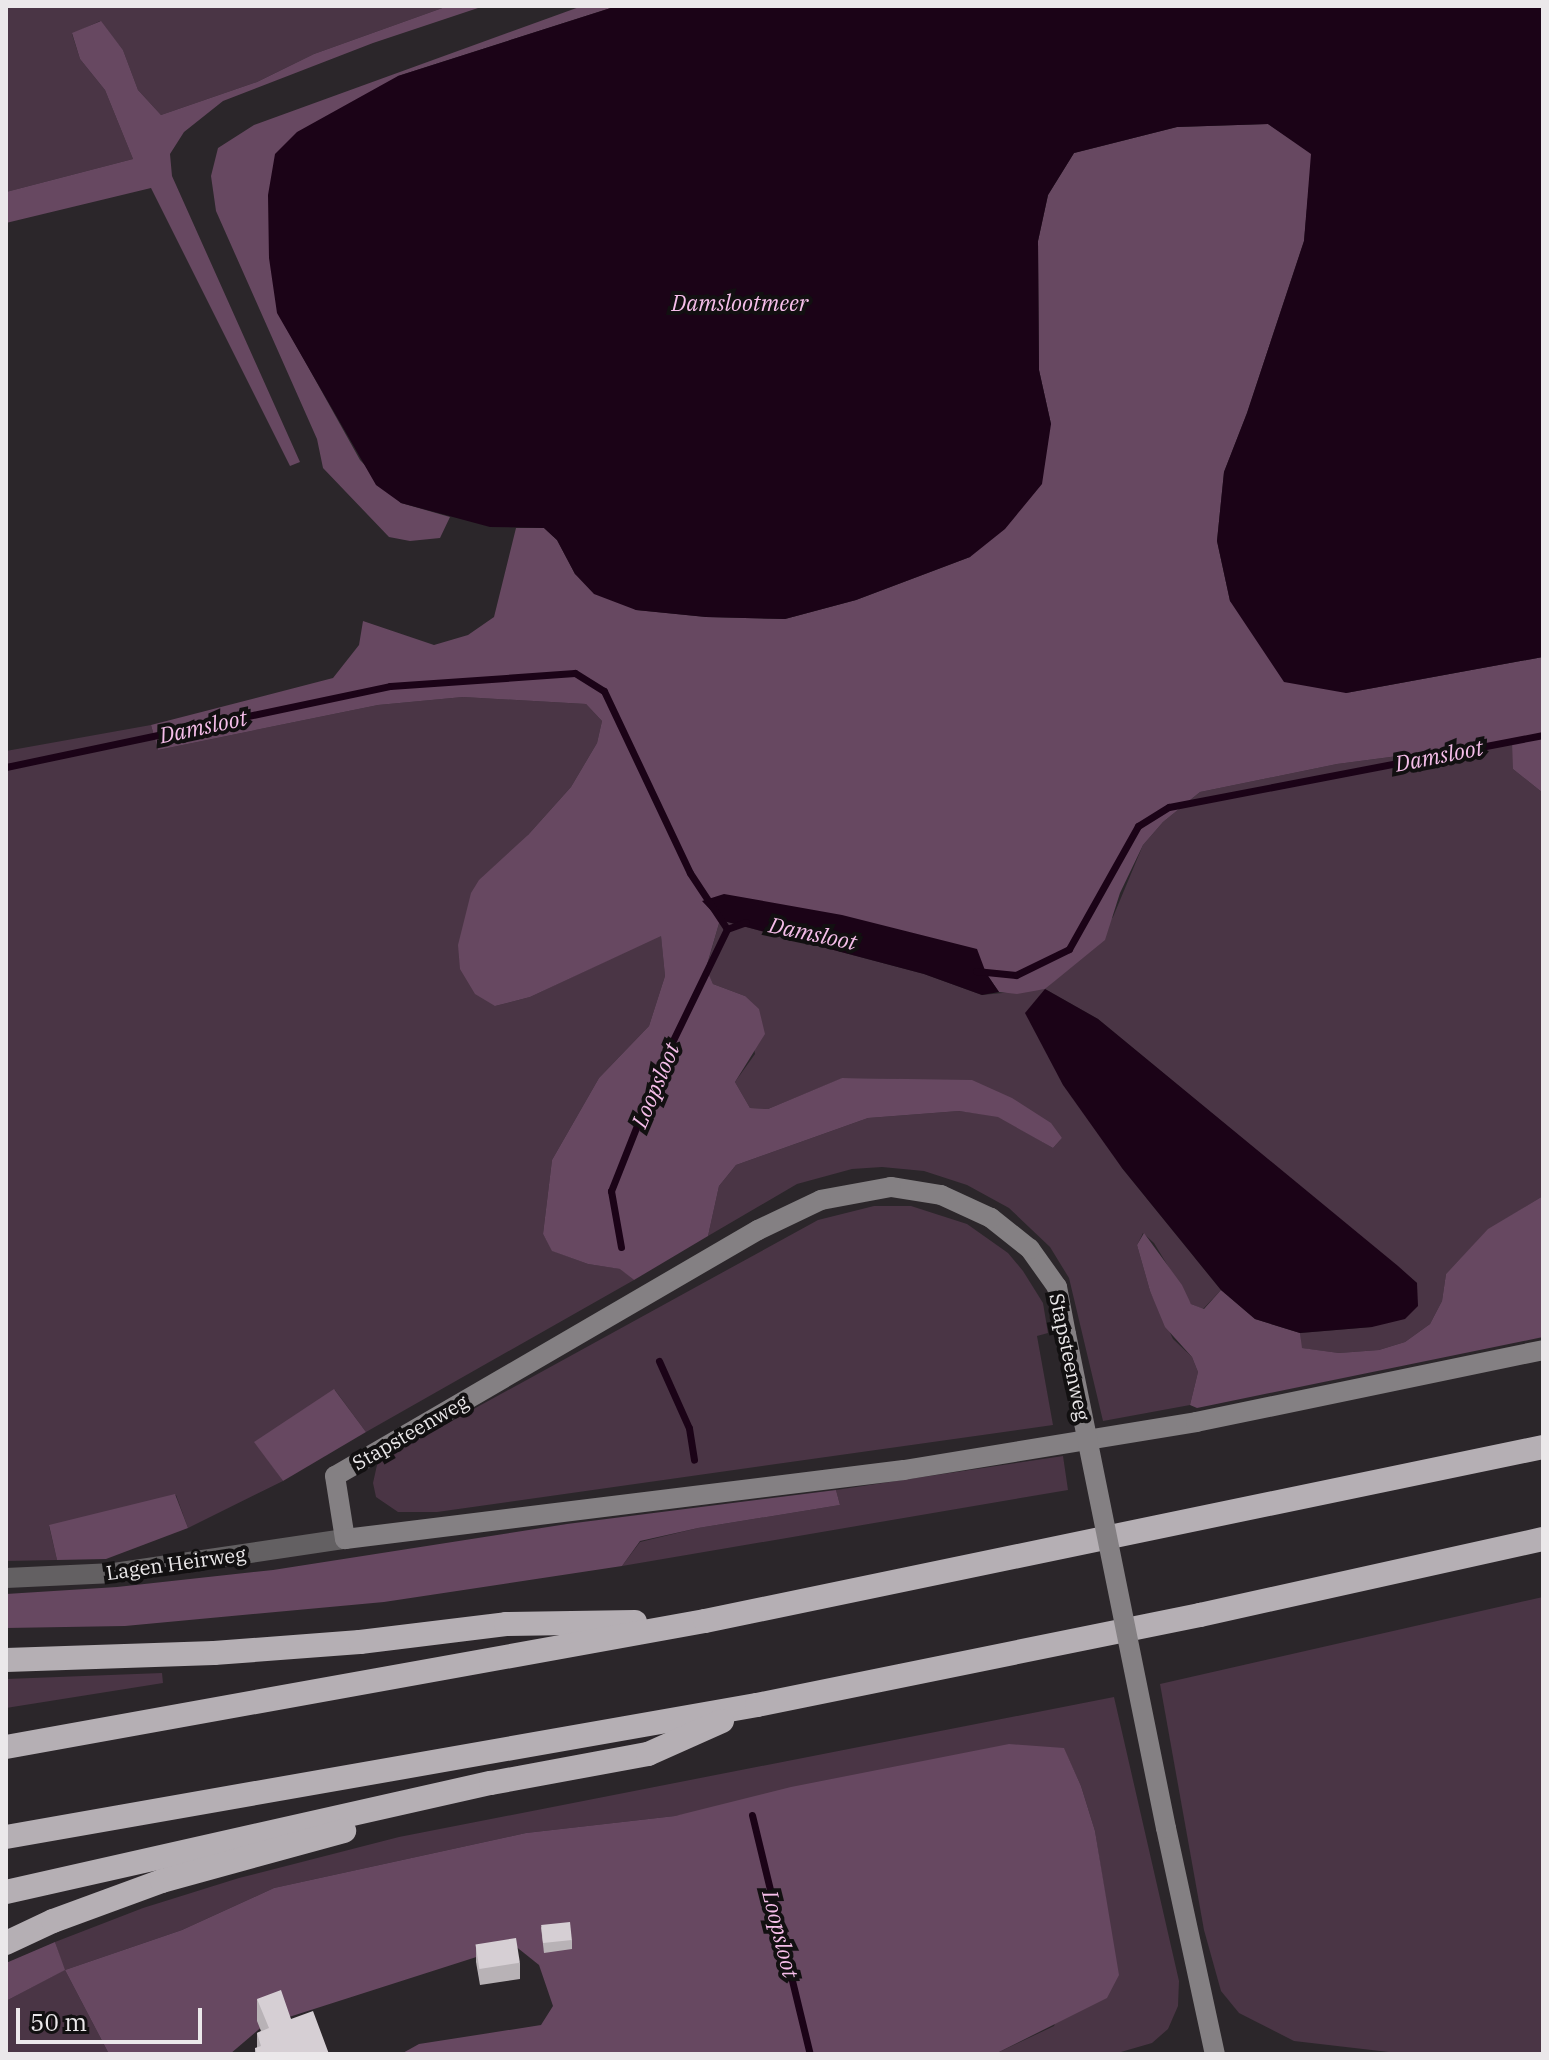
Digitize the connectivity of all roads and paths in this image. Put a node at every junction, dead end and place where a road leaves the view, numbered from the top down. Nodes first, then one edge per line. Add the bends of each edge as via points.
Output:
1 (1543, 1350) edge
2 (1543, 1447) edge
3 (345, 1539) junction
4 (1543, 1539) edge
5 (6, 1578) edge
6 (705, 1621) junction
7 (6, 1660) edge
8 (757, 1705) junction
9 (6, 1747) edge
10 (491, 1783) junction
11 (6, 1837) edge
12 (6, 1892) edge
13 (6, 1943) edge
14 (1215, 2054) edge

1 - 3 street, Stapsteenweg via 1196,1422 904,1470
2 - 6 highway
3 - 5 street, Lagen Heirweg via 114,1573
3 - 14 street, Stapsteenweg, bridge via 335,1476 758,1230 821,1200 891,1187 941,1195 991,1218 1030,1249 1057,1287
4 - 8 highway
6 - 7 highway via 506,1624 228,1652
6 - 9 highway
8 - 10 highway via 648,1754
8 - 11 highway
10 - 12 highway
10 - 13 highway via 326,1837 162,1881

